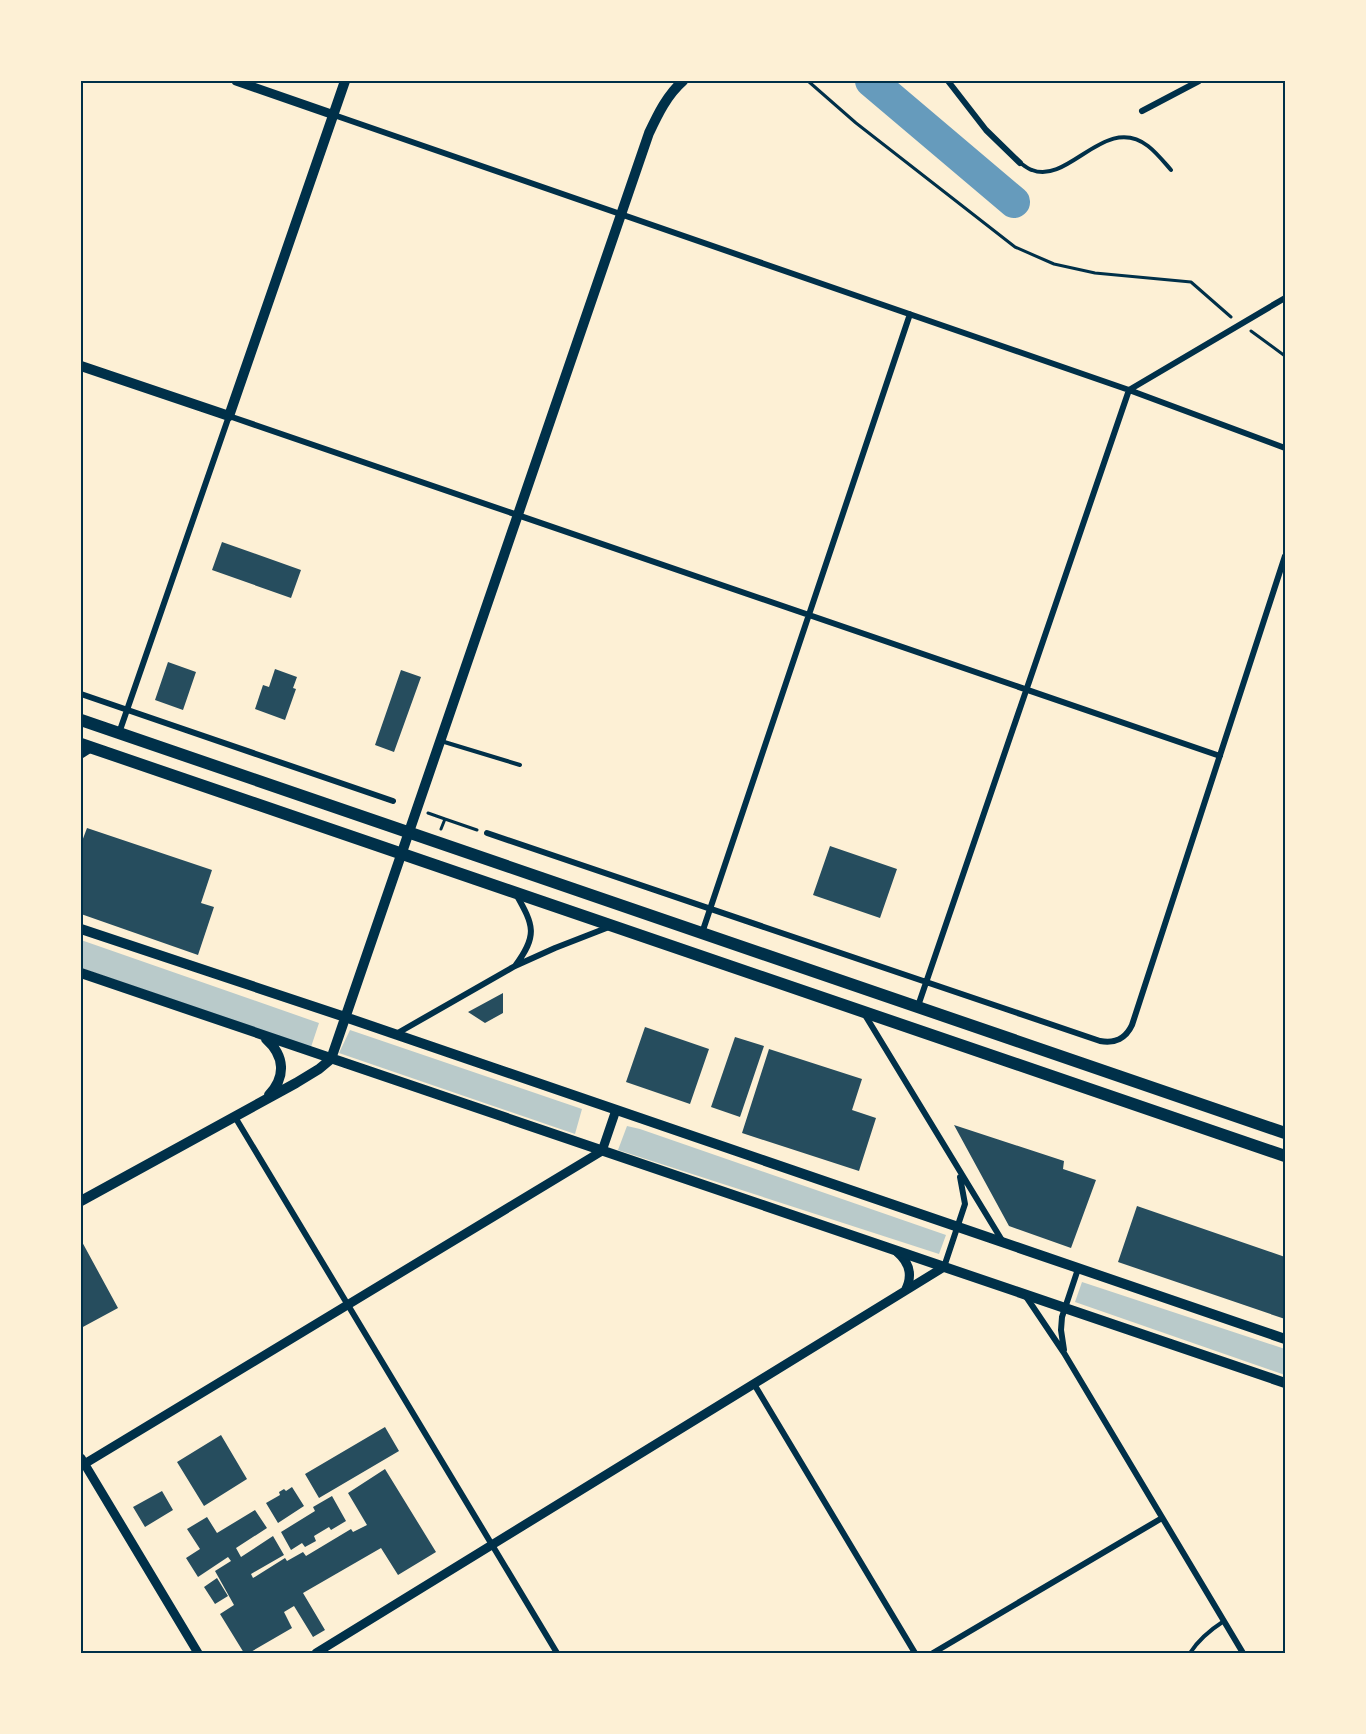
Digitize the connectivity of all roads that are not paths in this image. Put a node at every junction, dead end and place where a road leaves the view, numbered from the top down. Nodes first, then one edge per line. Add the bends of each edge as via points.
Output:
1 (236, 81) edge
2 (345, 81) edge
3 (948, 81) edge
4 (1199, 81) edge
5 (682, 82) edge
6 (1142, 111) dead end
7 (334, 115) junction
8 (1020, 162) joint
9 (1171, 170) dead end
10 (622, 214) junction
11 (1285, 298) edge
12 (910, 314) junction
13 (81, 366) edge
14 (1129, 390) junction
15 (229, 416) junction
16 (1285, 448) edge
17 (518, 515) junction
18 (1285, 556) edge
19 (808, 615) junction
20 (1026, 689) junction
21 (81, 694) edge
22 (127, 710) junction
23 (81, 720) edge
24 (119, 734) junction
25 (440, 740) junction
26 (85, 748) edge
27 (1220, 756) junction
28 (520, 765) dead end
29 (393, 801) dead end
30 (487, 833) road end
31 (514, 891) junction
32 (709, 909) junction
33 (613, 925) junction
34 (81, 929) edge
35 (702, 933) junction
36 (515, 966) junction
37 (81, 973) edge
38 (926, 983) junction
39 (918, 1007) junction
40 (863, 1011) junction
41 (345, 1017) junction
42 (396, 1034) junction
43 (264, 1036) junction
44 (330, 1059) junction
45 (262, 1102) junction
46 (616, 1110) junction
47 (235, 1117) junction
48 (1285, 1133) edge
49 (602, 1151) junction
50 (1285, 1156) edge
51 (957, 1168) junction
52 (81, 1201) edge
53 (958, 1227) junction
54 (1003, 1243) junction
55 (897, 1252) junction
56 (944, 1268) junction
57 (1078, 1269) junction
58 (905, 1291) junction
59 (1025, 1295) junction
60 (348, 1305) junction
61 (1064, 1308) junction
62 (1285, 1340) edge
63 (1064, 1353) junction
64 (1285, 1383) edge
65 (754, 1384) junction
66 (82, 1463) edge
67 (1162, 1518) junction
68 (492, 1545) junction
69 (1224, 1621) junction
70 (198, 1653) edge
71 (316, 1653) edge
72 (557, 1653) edge
73 (915, 1653) edge
74 (933, 1653) edge
75 (1190, 1653) edge
76 (1243, 1653) edge

1 - 7 street
2 - 7 main road
3 - 8 street via 986,130
4 - 6 street
5 - 10 main road via 658,114
7 - 10 street
7 - 15 main road
8 - 9 lane via 1033,171 1049,172 1121,136 1148,146
10 - 12 street
10 - 17 main road
11 - 14 street
12 - 14 street
12 - 19 street
13 - 15 main road
14 - 16 street
14 - 20 street
15 - 17 street
15 - 22 street
17 - 19 street
17 - 25 main road
18 - 27 street
19 - 20 street
19 - 32 street
20 - 27 street
20 - 38 street
21 - 22 street
22 - 24 street
22 - 29 street
23 - 24 highway
24 - 35 highway
25 - 28 lane
25 - 41 main road
26 - 31 highway
27 - 38 street via 1133,1021 1120,1040 1100,1041
30 - 32 street
31 - 33 highway
31 - 36 street via 531,927 527,951
32 - 35 street
32 - 38 street
33 - 36 street
33 - 40 highway
34 - 41 main road
35 - 39 highway
36 - 42 street
37 - 43 main road
38 - 39 street
39 - 48 highway
40 - 50 highway
40 - 51 street
41 - 42 main road
41 - 44 main road
42 - 46 main road
43 - 44 main road
43 - 45 main road via 278,1054 281,1077
44 - 45 main road
44 - 49 main road
45 - 47 main road
46 - 49 street
46 - 53 main road
47 - 52 main road
47 - 60 street
49 - 55 main road
49 - 60 street
51 - 53 street via 965,1204
51 - 54 street
53 - 54 main road
53 - 56 street
54 - 57 main road
55 - 56 main road
55 - 58 street via 910,1274
56 - 58 street
56 - 59 main road
57 - 61 street
57 - 62 main road
58 - 65 street
59 - 61 main road
59 - 63 street
60 - 66 street
60 - 68 street
61 - 63 street
61 - 64 main road
63 - 67 street
65 - 68 street
65 - 73 street
66 - 70 street
67 - 69 street
67 - 74 street
68 - 71 street
68 - 72 street
69 - 75 lane via 1198,1641
69 - 76 street

